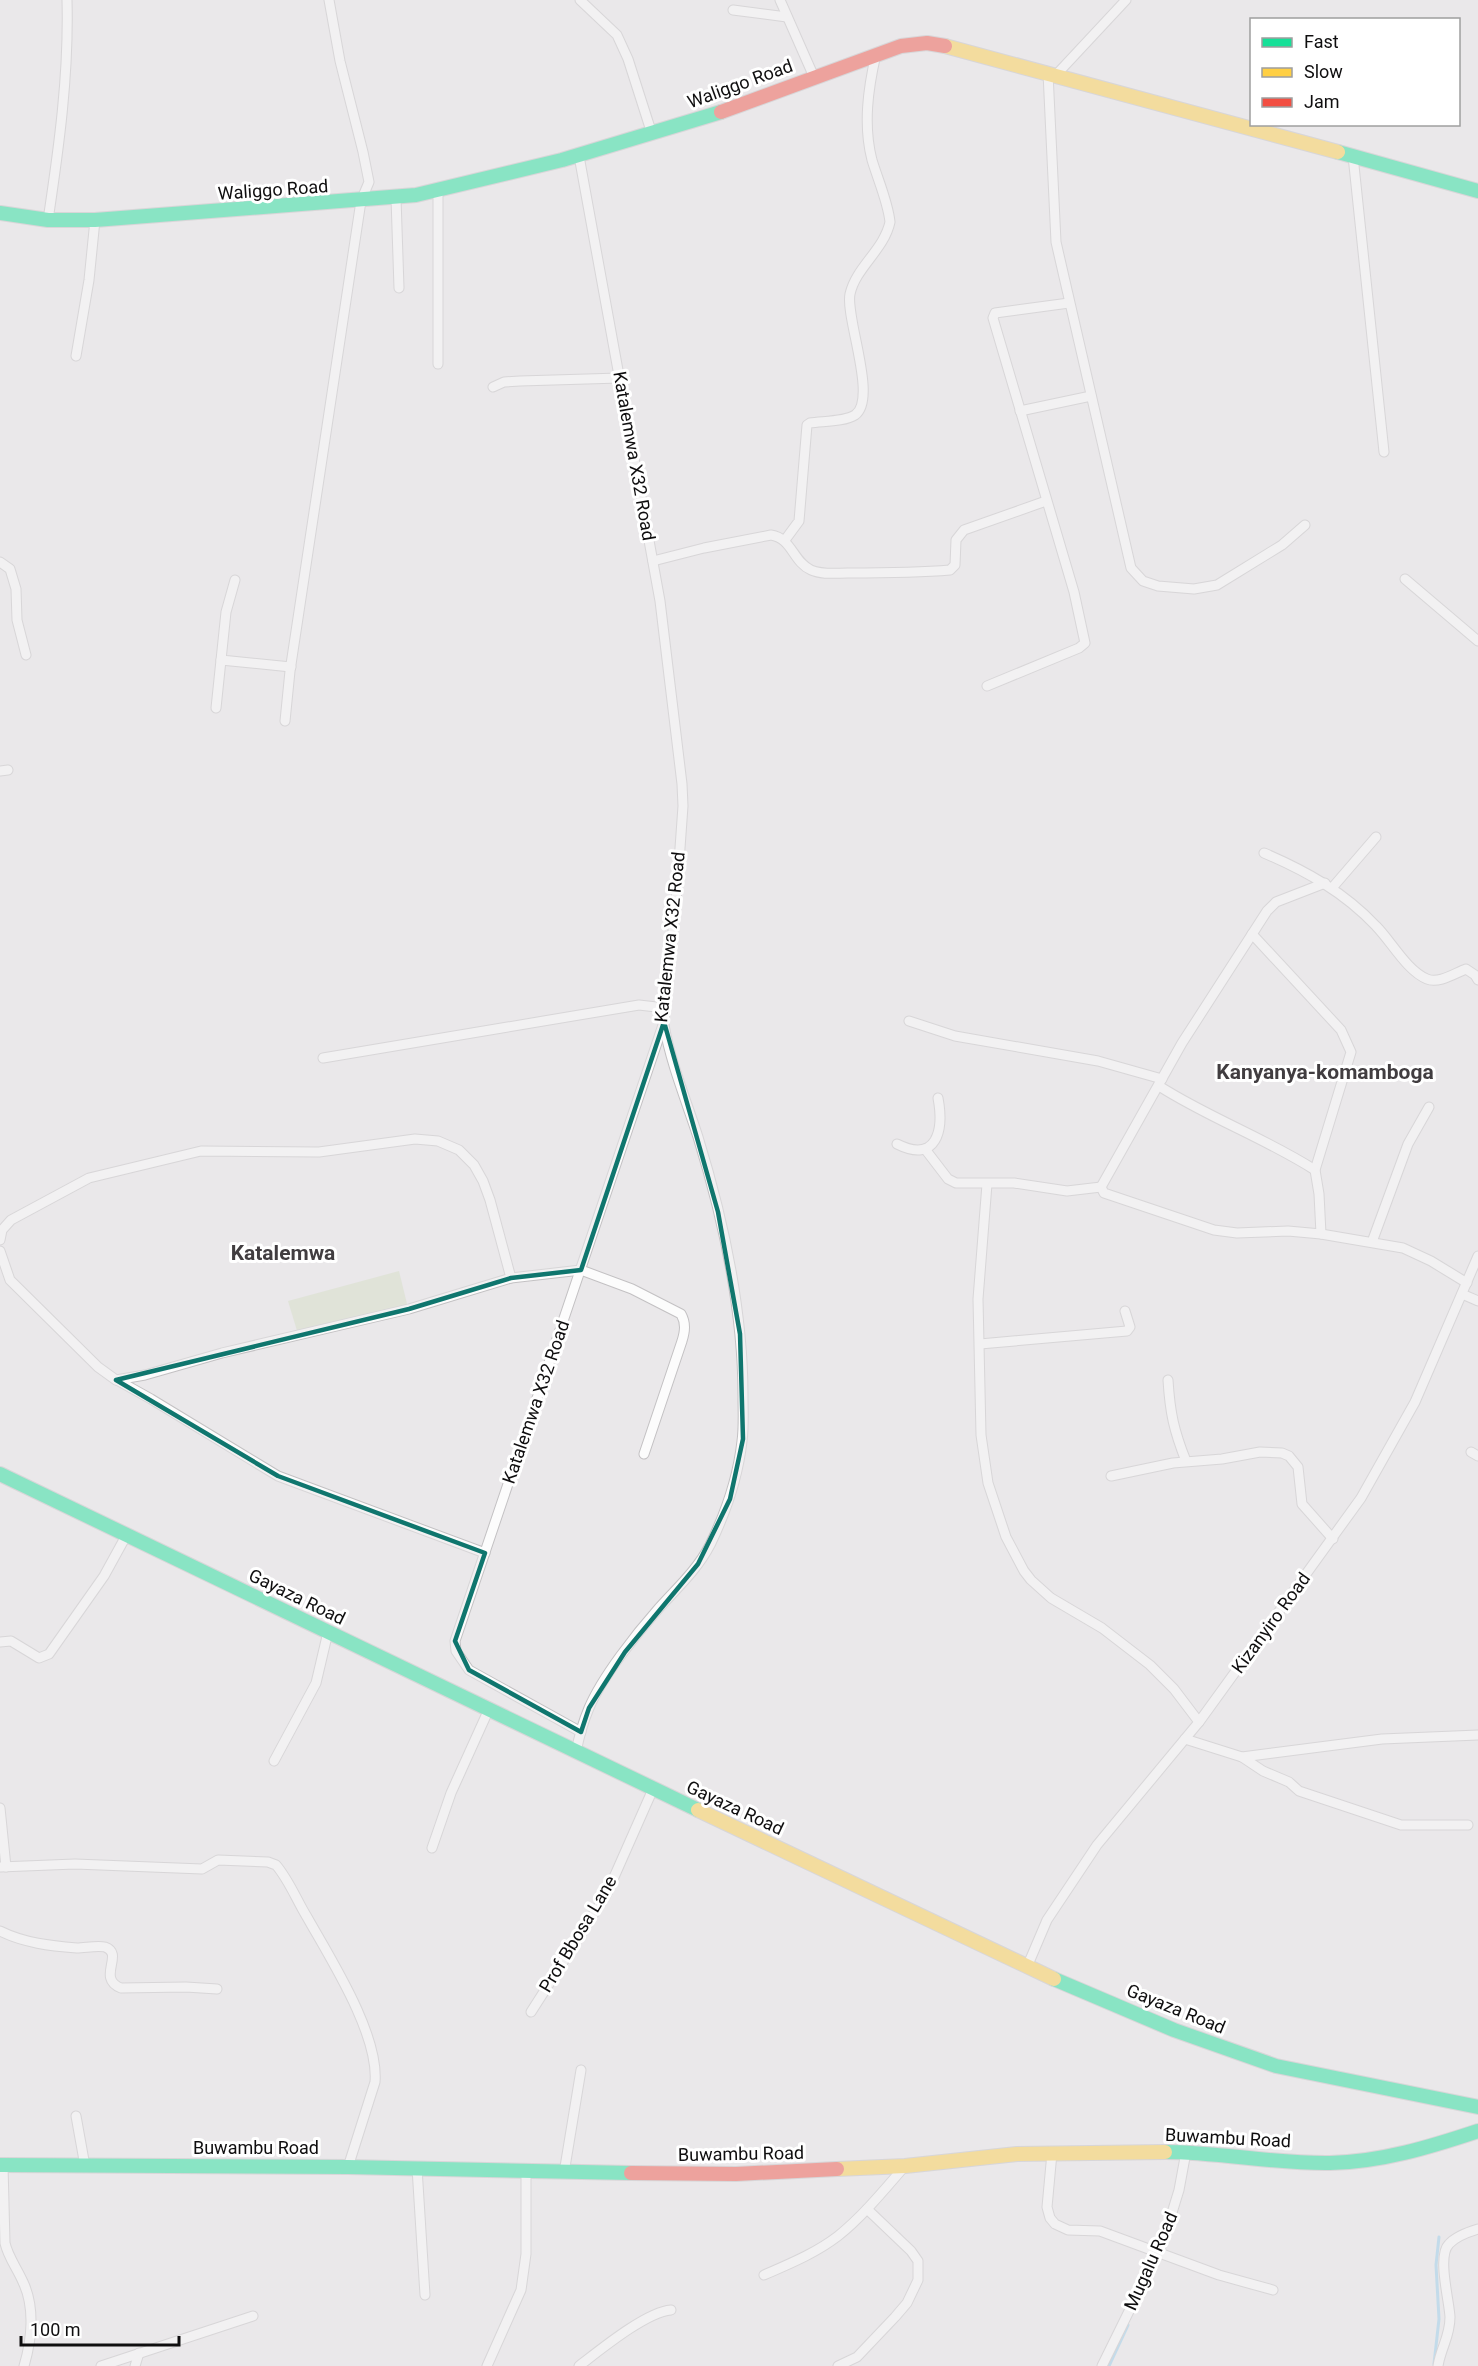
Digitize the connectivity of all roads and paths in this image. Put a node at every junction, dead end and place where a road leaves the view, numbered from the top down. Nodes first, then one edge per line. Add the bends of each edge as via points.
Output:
1 (67, 0) edge
2 (329, 0) edge
3 (580, 0) edge
4 (780, 0) edge
5 (1126, 0) edge
6 (733, 10) dead end
7 (787, 17) junction
8 (876, 54) junction
9 (1052, 74) junction
10 (814, 77) junction
11 (652, 134) junction
12 (579, 156) junction
13 (1353, 156) junction
14 (438, 190) junction
15 (1478, 191) edge
16 (396, 198) junction
17 (361, 201) junction
18 (0, 213) edge
19 (48, 220) junction
20 (95, 220) junction
21 (399, 288) dead end
22 (1069, 303) junction
23 (76, 356) dead end
24 (438, 364) dead end
25 (620, 378) junction
26 (493, 387) dead end
27 (1091, 396) junction
28 (1020, 411) junction
29 (1384, 452) dead end
30 (1046, 501) junction
31 (1305, 525) dead end
32 (785, 540) junction
33 (653, 561) junction
34 (0, 562) edge
35 (1405, 579) dead end
36 (235, 580) dead end
37 (1478, 641) edge
38 (26, 655) dead end
39 (221, 660) junction
40 (291, 667) junction
41 (987, 686) dead end
42 (216, 708) dead end
43 (285, 721) dead end
44 (1376, 837) dead end
45 (1264, 853) dead end
46 (1328, 885) junction
47 (1252, 934) junction
48 (1478, 980) edge
49 (665, 1008) junction
50 (909, 1021) dead end
51 (664, 1022) junction
52 (322, 1058) dead end
53 (1161, 1083) junction
54 (938, 1098) dead end
55 (1429, 1107) dead end
56 (897, 1144) dead end
57 (925, 1149) junction
58 (1315, 1170) junction
59 (987, 1184) junction
60 (1101, 1186) junction
61 (1321, 1234) junction
62 (0, 1240) edge
63 (1372, 1242) junction
64 (0, 1251) edge
65 (1478, 1256) edge
66 (581, 1270) junction
67 (511, 1278) junction
68 (1467, 1283) junction
69 (1462, 1294) junction
70 (1478, 1300) edge
71 (1125, 1311) dead end
72 (980, 1344) junction
73 (116, 1380) junction
74 (1168, 1380) dead end
75 (644, 1454) dead end
76 (1186, 1461) junction
77 (0, 1474) edge
78 (1111, 1476) dead end
79 (126, 1536) junction
80 (1333, 1539) junction
81 (485, 1553) junction
82 (328, 1632) junction
83 (0, 1642) edge
84 (489, 1709) junction
85 (1199, 1722) junction
86 (580, 1732) junction
87 (1478, 1735) edge
88 (1185, 1739) junction
89 (576, 1752) junction
90 (1242, 1757) junction
91 (274, 1761) dead end
92 (653, 1789) junction
93 (0, 1808) edge
94 (1468, 1825) dead end
95 (432, 1848) dead end
96 (3, 1867) edge
97 (0, 1931) edge
98 (1027, 1966) junction
99 (217, 1989) dead end
100 (531, 2012) dead end
101 (581, 2070) dead end
102 (1478, 2107) edge
103 (76, 2116) dead end
104 (1478, 2131) edge
105 (1186, 2152) junction
106 (1052, 2153) junction
107 (2, 2165) edge
108 (84, 2166) junction
109 (905, 2166) junction
110 (348, 2167) junction
111 (417, 2168) junction
112 (526, 2171) junction
113 (564, 2173) junction
114 (867, 2209) junction
115 (1478, 2229) edge
116 (1158, 2253) junction
117 (764, 2275) dead end
118 (1273, 2290) dead end
119 (425, 2295) dead end
120 (671, 2310) dead end
121 (253, 2316) dead end
122 (138, 2353) junction
123 (858, 2362) edge
124 (24, 2366) edge
125 (101, 2366) edge
126 (135, 2366) edge
127 (487, 2366) edge
128 (579, 2366) edge
129 (838, 2366) edge
130 (1102, 2366) edge
131 (1438, 2366) edge

1 - 19 street via 61,134
2 - 17 street via 369,182
3 - 11 street via 617,35
4 - 7 street
5 - 9 street
6 - 7 street
7 - 10 street
8 - 9 street, Waliggo Road via 927,43
8 - 10 street, Waliggo Road
8 - 32 street via 867,129 890,222 888,232 854,280 849,299 862,383 859,410 852,416 807,425 799,521
9 - 13 street, Waliggo Road
9 - 22 street via 1056,242
10 - 11 street, Waliggo Road
11 - 12 street, Waliggo Road
12 - 14 street, Waliggo Road
12 - 25 street, Katalemwa X32 Road
13 - 15 street, Waliggo Road
13 - 29 street
14 - 16 street, Waliggo Road
14 - 24 street
16 - 17 street, Waliggo Road
16 - 21 street
17 - 20 street, Waliggo Road
17 - 40 street
18 - 19 street, Waliggo Road
19 - 20 street, Waliggo Road
20 - 23 street
22 - 27 street
22 - 28 street via 993,315
25 - 26 street via 504,382
25 - 33 street, Katalemwa X32 Road
27 - 28 street
27 - 31 street via 1131,568 1143,581 1175,588 1217,585 1282,545
28 - 30 street
30 - 32 street via 964,530 956,540 955,565 950,570 822,573 805,566
30 - 41 street via 1085,643
32 - 33 street via 771,535 756,537
33 - 49 street, Katalemwa X32 Road via 683,807
34 - 38 street via 10,569 16,589 17,620
35 - 37 street
36 - 39 street via 226,612
39 - 40 street
39 - 42 street
40 - 43 street
44 - 46 street
45 - 46 street
46 - 47 street via 1276,902
46 - 48 street via 1377,926 1424,978 1437,981 1466,969
47 - 53 street
47 - 58 street via 1341,1030 1351,1052
49 - 51 street, Katalemwa X32 Road
49 - 52 street via 639,1005
50 - 53 street via 955,1036 1098,1060
51 - 66 street, Katalemwa X32 Road
51 - 86 street via 718,1212 732,1282 740,1334 743,1439 730,1499 706,1552 624,1652 589,1708
53 - 58 street via 1187,1104
53 - 60 street
54 - 57 street via 940,1129
55 - 63 street via 1408,1144
56 - 57 street via 911,1151
57 - 59 street via 948,1179
58 - 61 street
59 - 60 street via 1014,1183 1067,1191
59 - 72 street via 979,1270
60 - 61 street via 1104,1193 1203,1228 1237,1233
61 - 63 street
62 - 67 street via 2,1230 11,1220 89,1179 170,1158 201,1151 319,1152 415,1139 438,1141 459,1150 474,1165 490,1200
63 - 68 street via 1409,1250
64 - 73 street via 10,1280
65 - 68 street, Kizanyiro Road
66 - 67 street
66 - 75 street via 632,1289 684,1319 682,1341
66 - 81 street, Katalemwa X32 Road
67 - 73 street via 409,1309
68 - 69 street, Kizanyiro Road
69 - 70 street
69 - 80 street, Kizanyiro Road via 1415,1402
71 - 72 street via 1130,1327 1127,1331
72 - 85 street via 981,1435 988,1483 1006,1537 1024,1571 1051,1598 1102,1628 1150,1665
73 - 81 street via 278,1476
74 - 76 street via 1173,1428
76 - 78 street
76 - 80 street via 1260,1452 1289,1456 1298,1467 1302,1504
77 - 79 street, Gayaza Road
79 - 82 street, Gayaza Road
79 - 83 street via 104,1576 49,1654 39,1658 11,1641
80 - 85 street, Kizanyiro Road
81 - 86 street, Katalemwa X32 Road via 458,1629 456,1651 461,1661 482,1679
82 - 84 street, Gayaza Road
82 - 91 street via 316,1683
84 - 89 street, Gayaza Road
84 - 95 street via 451,1792
85 - 88 street, Kizanyiro Road
86 - 89 street
87 - 90 street via 1382,1739
88 - 90 street
88 - 98 street, Kizanyiro Road via 1098,1845 1047,1920
89 - 92 street, Gayaza Road
90 - 94 street via 1299,1791 1401,1825
92 - 98 street, Gayaza Road
92 - 100 street, Prof Bbosa Lane via 607,1893
93 - 96 street
96 - 110 street via 75,1864 202,1869 218,1860 276,1865 343,1978 374,2054 375,2082
97 - 99 street via 60,1946 104,1947 113,1957 109,1979 121,1988
98 - 102 street, Gayaza Road via 1174,2030 1276,2066
101 - 113 street
103 - 108 street
104 - 105 street, Buwambu Road via 1374,2160 1329,2163
105 - 106 street, Buwambu Road
105 - 116 street, Mugalu Road via 1172,2217
106 - 109 street, Buwambu Road
106 - 116 street via 1047,2207 1055,2224 1100,2231
107 - 108 street, Buwambu Road
107 - 124 street via 7,2253 30,2298
108 - 110 street, Buwambu Road
109 - 113 street, Buwambu Road via 736,2174
109 - 114 street
110 - 111 street, Buwambu Road
111 - 112 street, Buwambu Road
111 - 119 street
112 - 113 street, Buwambu Road
112 - 127 street via 526,2254 521,2290
114 - 117 street via 820,2248
114 - 123 street via 911,2251 918,2261 918,2280 907,2303
115 - 131 street via 1450,2242 1445,2249 1449,2336
116 - 118 street
116 - 130 street, Mugalu Road
120 - 128 street via 659,2312
121 - 122 street
122 - 125 street
122 - 126 street
123 - 129 street

